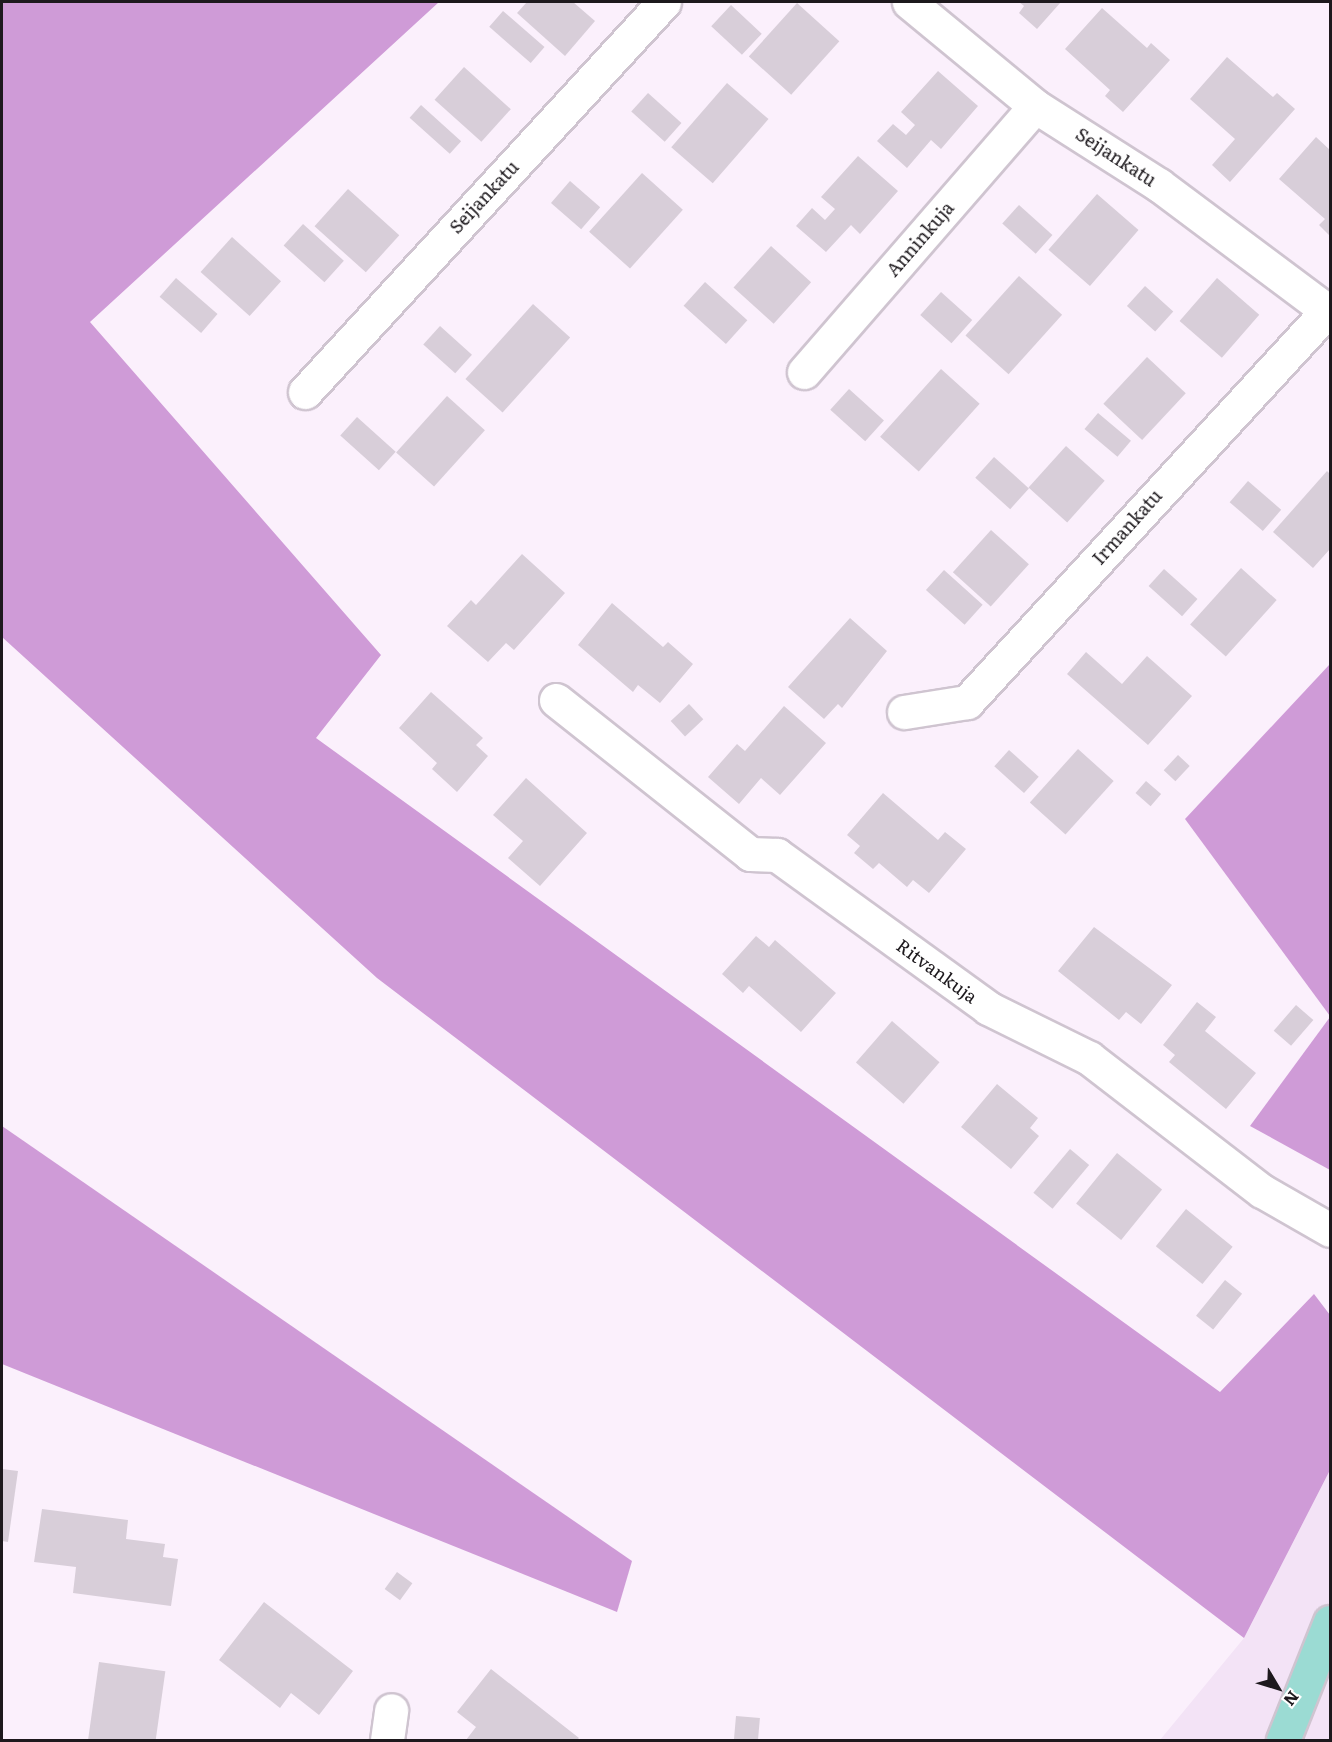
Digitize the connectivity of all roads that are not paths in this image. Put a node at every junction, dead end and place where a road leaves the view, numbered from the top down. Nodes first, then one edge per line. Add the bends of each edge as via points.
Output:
1 (664, 2) edge
2 (909, 2) edge
3 (1035, 106) junction
4 (1328, 309) edge
5 (804, 372) dead end
6 (305, 392) dead end
7 (556, 700) dead end
8 (904, 712) dead end
9 (1330, 1230) edge
10 (1330, 1622) edge
11 (1283, 1740) edge

1 - 6 street, Seijankatu
2 - 3 street, Seijankatu
3 - 4 street, Seijankatu via 1159,185
3 - 5 street, Anninkuja
4 - 8 street, Irmankatu via 967,702
7 - 9 street, Ritvankuja via 750,854 777,855 988,1008 1089,1058 1262,1191
10 - 11 main road

